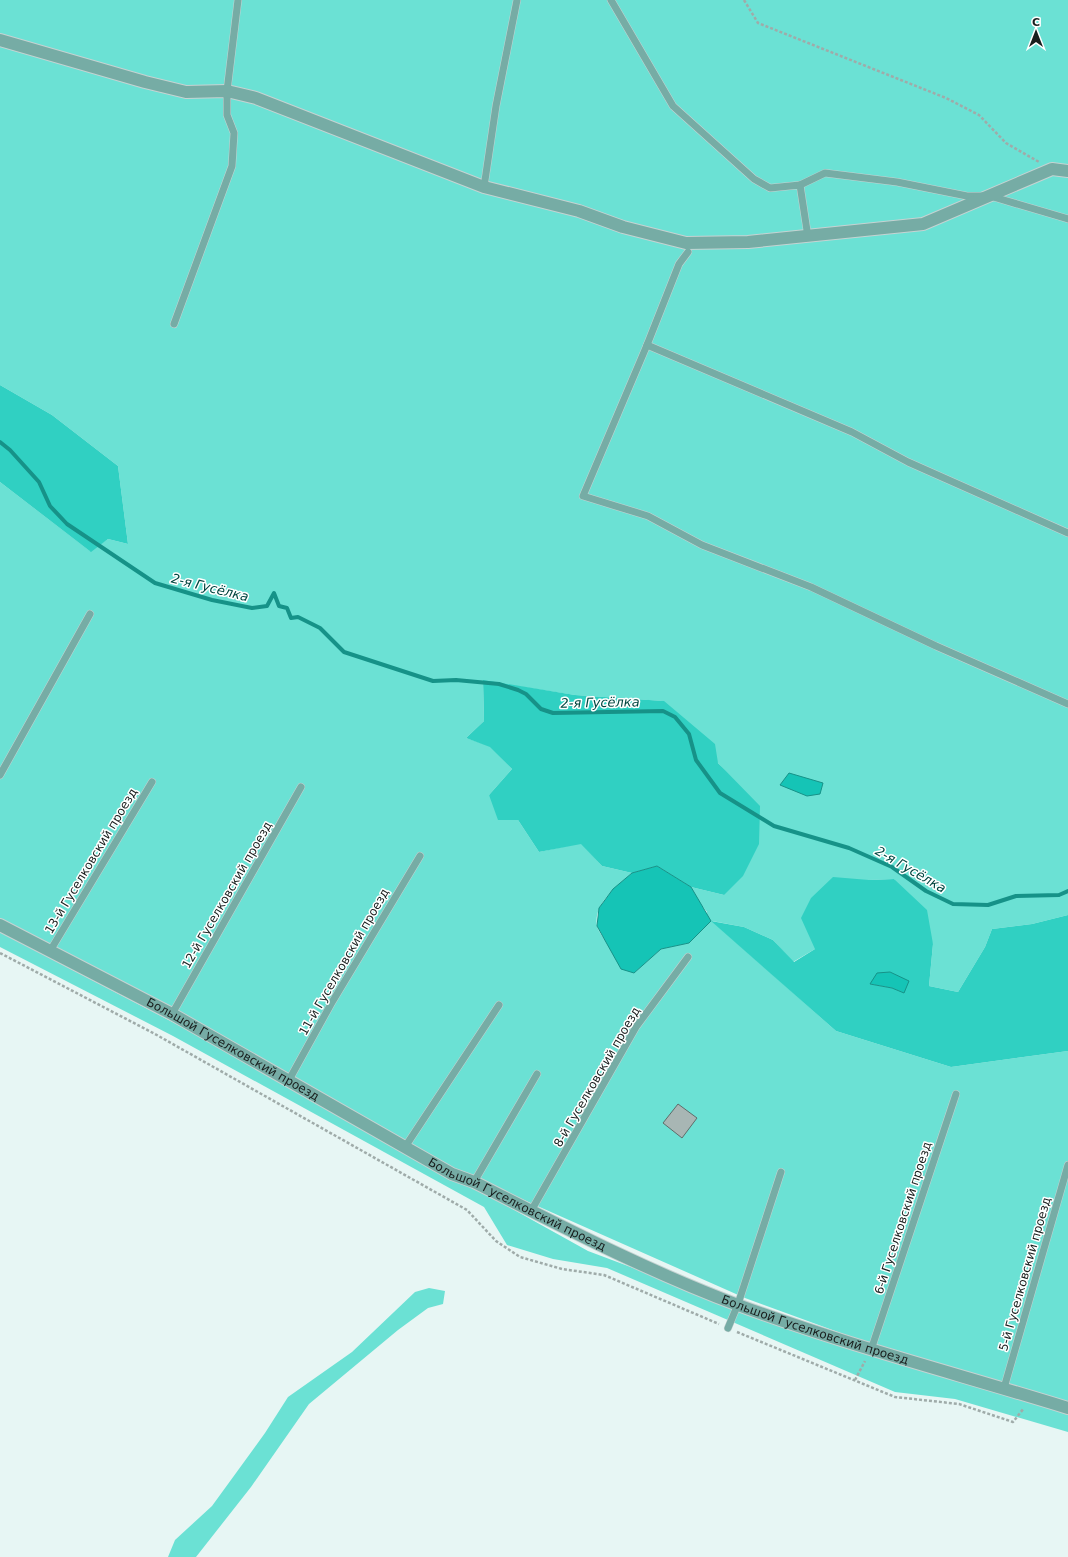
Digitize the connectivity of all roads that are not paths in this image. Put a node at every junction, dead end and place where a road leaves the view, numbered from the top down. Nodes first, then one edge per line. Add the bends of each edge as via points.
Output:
1 (238, 0) edge
2 (517, 0) edge
3 (611, 0) edge
4 (0, 40) edge
5 (227, 91) junction
6 (1068, 171) edge
7 (800, 184) junction
8 (484, 187) junction
9 (990, 196) junction
10 (1068, 219) edge
11 (808, 237) junction
12 (688, 252) dead end
13 (174, 324) dead end
14 (647, 345) junction
15 (1068, 533) edge
16 (90, 614) dead end
17 (1068, 704) edge
18 (0, 775) edge
19 (152, 782) dead end
20 (302, 787) dead end
21 (420, 856) dead end
22 (0, 925) edge
23 (50, 951) junction
24 (688, 958) dead end
25 (500, 1005) dead end
26 (172, 1014) junction
27 (537, 1074) dead end
28 (289, 1080) junction
29 (956, 1094) dead end
30 (406, 1147) junction
31 (1068, 1165) edge
32 (781, 1172) dead end
33 (474, 1182) junction
34 (531, 1211) junction
35 (738, 1304) junction
36 (728, 1328) dead end
37 (871, 1350) junction
38 (1004, 1388) junction
39 (1068, 1408) edge

1 - 5 lane
2 - 8 lane via 496,106
3 - 7 lane via 673,106 754,179 770,188
4 - 5 street via 186,92
5 - 8 street via 264,100
5 - 13 lane via 227,115 234,133 232,166
6 - 9 street via 1052,169
7 - 9 lane via 825,173 897,182 967,196
7 - 11 lane
8 - 11 street via 579,211 623,227 686,243 748,242
9 - 10 lane
9 - 11 street via 924,224
12 - 14 lane via 680,264
14 - 15 lane via 852,432 908,462
14 - 17 lane via 583,496 648,516 702,545 811,587
16 - 18 lane
19 - 23 lane, 13-й Гуселковский проезд
20 - 26 lane, 12-й Гуселковский проезд
21 - 28 lane, 11-й Гуселковский проезд via 331,1004
22 - 23 street, Большой Гуселковский проезд
23 - 26 street, Большой Гуселковский проезд
24 - 34 lane, 8-й Гуселковский проезд via 636,1026
25 - 30 lane
26 - 28 street, Большой Гуселковский проезд
27 - 33 lane
28 - 30 street, Большой Гуселковский проезд
29 - 37 lane, 6-й Гуселковский проезд
30 - 33 street, Большой Гуселковский проезд via 452,1174
31 - 38 lane, 5-й Гуселковский проезд
32 - 35 lane
33 - 34 street, Большой Гуселковский проезд
34 - 35 street, Большой Гуселковский проезд via 604,1248
35 - 36 lane
35 - 37 street, Большой Гуселковский проезд
37 - 38 street, Большой Гуселковский проезд
38 - 39 street, Большой Гуселковский проезд

